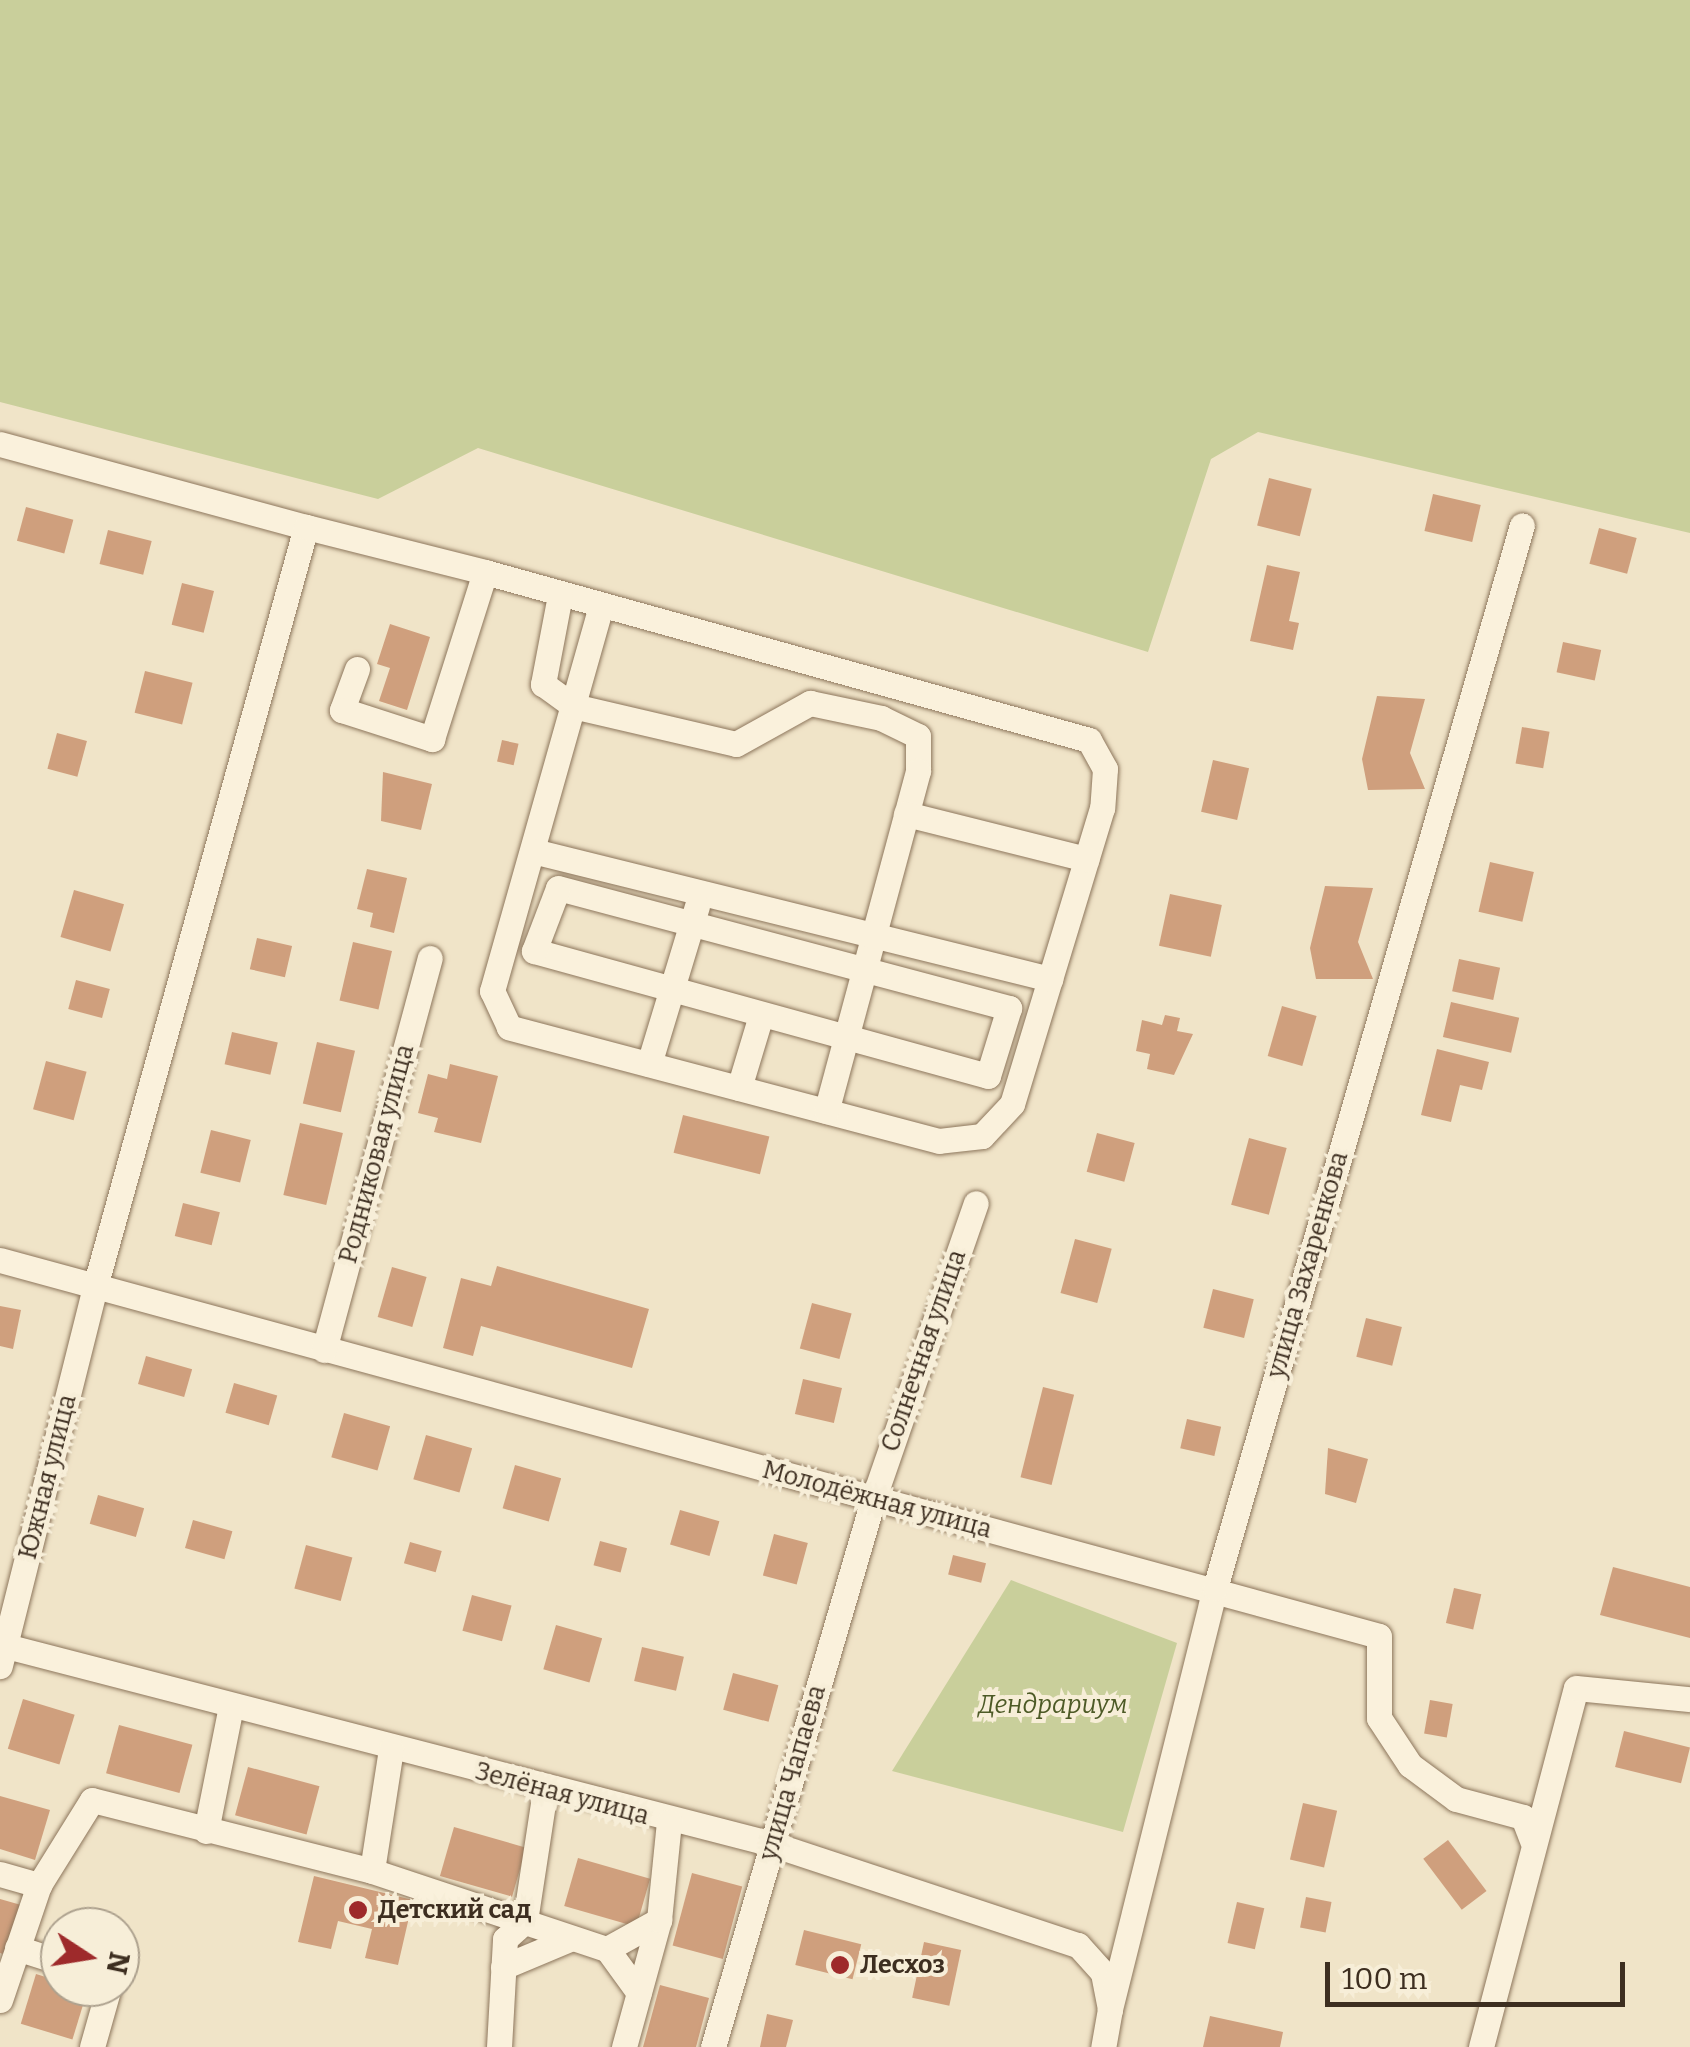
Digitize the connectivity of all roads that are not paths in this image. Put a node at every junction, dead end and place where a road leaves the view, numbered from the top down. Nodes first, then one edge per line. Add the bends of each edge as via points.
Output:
1 (0, 444) edge
2 (1522, 524) dead end
3 (306, 527) junction
4 (485, 572) junction
5 (560, 594) junction
6 (601, 606) junction
7 (357, 669) dead end
8 (573, 706) junction
9 (906, 814) junction
10 (533, 851) junction
11 (1086, 859) junction
12 (701, 892) junction
13 (692, 922) junction
14 (874, 936) junction
15 (430, 958) dead end
16 (865, 969) junction
17 (1050, 979) junction
18 (672, 990) junction
19 (761, 1015) junction
20 (846, 1038) junction
21 (650, 1064) junction
22 (739, 1088) junction
23 (826, 1111) junction
24 (976, 1203) dead end
25 (0, 1260) edge
26 (96, 1287) junction
27 (324, 1350) junction
28 (873, 1500) junction
29 (1215, 1588) junction
30 (3, 1656) edge
31 (1690, 1699) edge
32 (231, 1706) junction
33 (391, 1749) junction
34 (545, 1790) junction
35 (669, 1822) junction
36 (206, 1831) junction
37 (1532, 1840) junction
38 (772, 1844) junction
39 (372, 1871) junction
40 (0, 1874) edge
41 (40, 1885) junction
42 (525, 1920) junction
43 (659, 1920) junction
44 (570, 1940) junction
45 (17, 1948) junction
46 (607, 1949) junction
47 (40, 1955) edge
48 (503, 1967) junction
49 (639, 1992) junction
50 (0, 2000) edge
51 (103, 2007) edge
52 (1110, 2009) junction
53 (92, 2047) edge
54 (499, 2047) edge
55 (624, 2047) edge
56 (713, 2047) edge
57 (1103, 2047) edge
58 (1482, 2047) edge

1 - 3 street
2 - 29 street, улица Захаренкова
3 - 4 street
3 - 26 street, Южная улица
4 - 5 street
4 - 7 street via 432,739 342,710
5 - 6 street
5 - 8 street via 544,684
6 - 8 street
6 - 11 street via 1089,740 1105,769
8 - 9 street via 736,744 810,703 882,718 918,736
8 - 10 street
9 - 11 street
9 - 14 street
10 - 12 street
10 - 21 street via 492,991 509,1027
11 - 17 street
12 - 13 street
12 - 14 street
13 - 16 street
13 - 18 street
13 - 18 street via 558,888 534,950
14 - 16 street
14 - 17 street
15 - 27 street, Родниковая улица
16 - 20 street
16 - 20 street via 1009,1008 988,1076
17 - 23 street via 1012,1104 982,1136 940,1141
18 - 19 street
18 - 21 street
19 - 20 street
19 - 22 street
20 - 23 street
21 - 22 street
22 - 23 street
24 - 28 street, Солнечная улица
25 - 26 street, Молодёжная улица
26 - 27 street, Молодёжная улица
26 - 30 street, Южная улица
27 - 28 street, Молодёжная улица
28 - 29 street, Молодёжная улица
28 - 38 street, улица Чапаева
29 - 37 street, Молодёжная улица via 1379,1636 1379,1718 1410,1765 1456,1798 1523,1817
29 - 52 street, улица Захаренкова
30 - 32 street, Зелёная улица
31 - 37 street via 1576,1688
32 - 33 street, Зелёная улица
32 - 36 street
33 - 34 street, Зелёная улица
33 - 39 street
34 - 35 street, Зелёная улица
34 - 42 street
35 - 38 street, Зелёная улица
35 - 43 street
36 - 39 street
36 - 41 street via 92,1800
37 - 58 street
38 - 52 street, Зелёная улица via 1078,1946 1103,1972
38 - 56 street, улица Чапаева
39 - 42 street
40 - 41 street
41 - 45 street
42 - 44 street
42 - 48 street via 505,1939
43 - 46 street
43 - 49 street
44 - 46 street
44 - 48 street
45 - 47 street
45 - 50 street
46 - 49 street
48 - 54 street
49 - 55 street
51 - 53 street
52 - 57 street, улица Захаренкова

